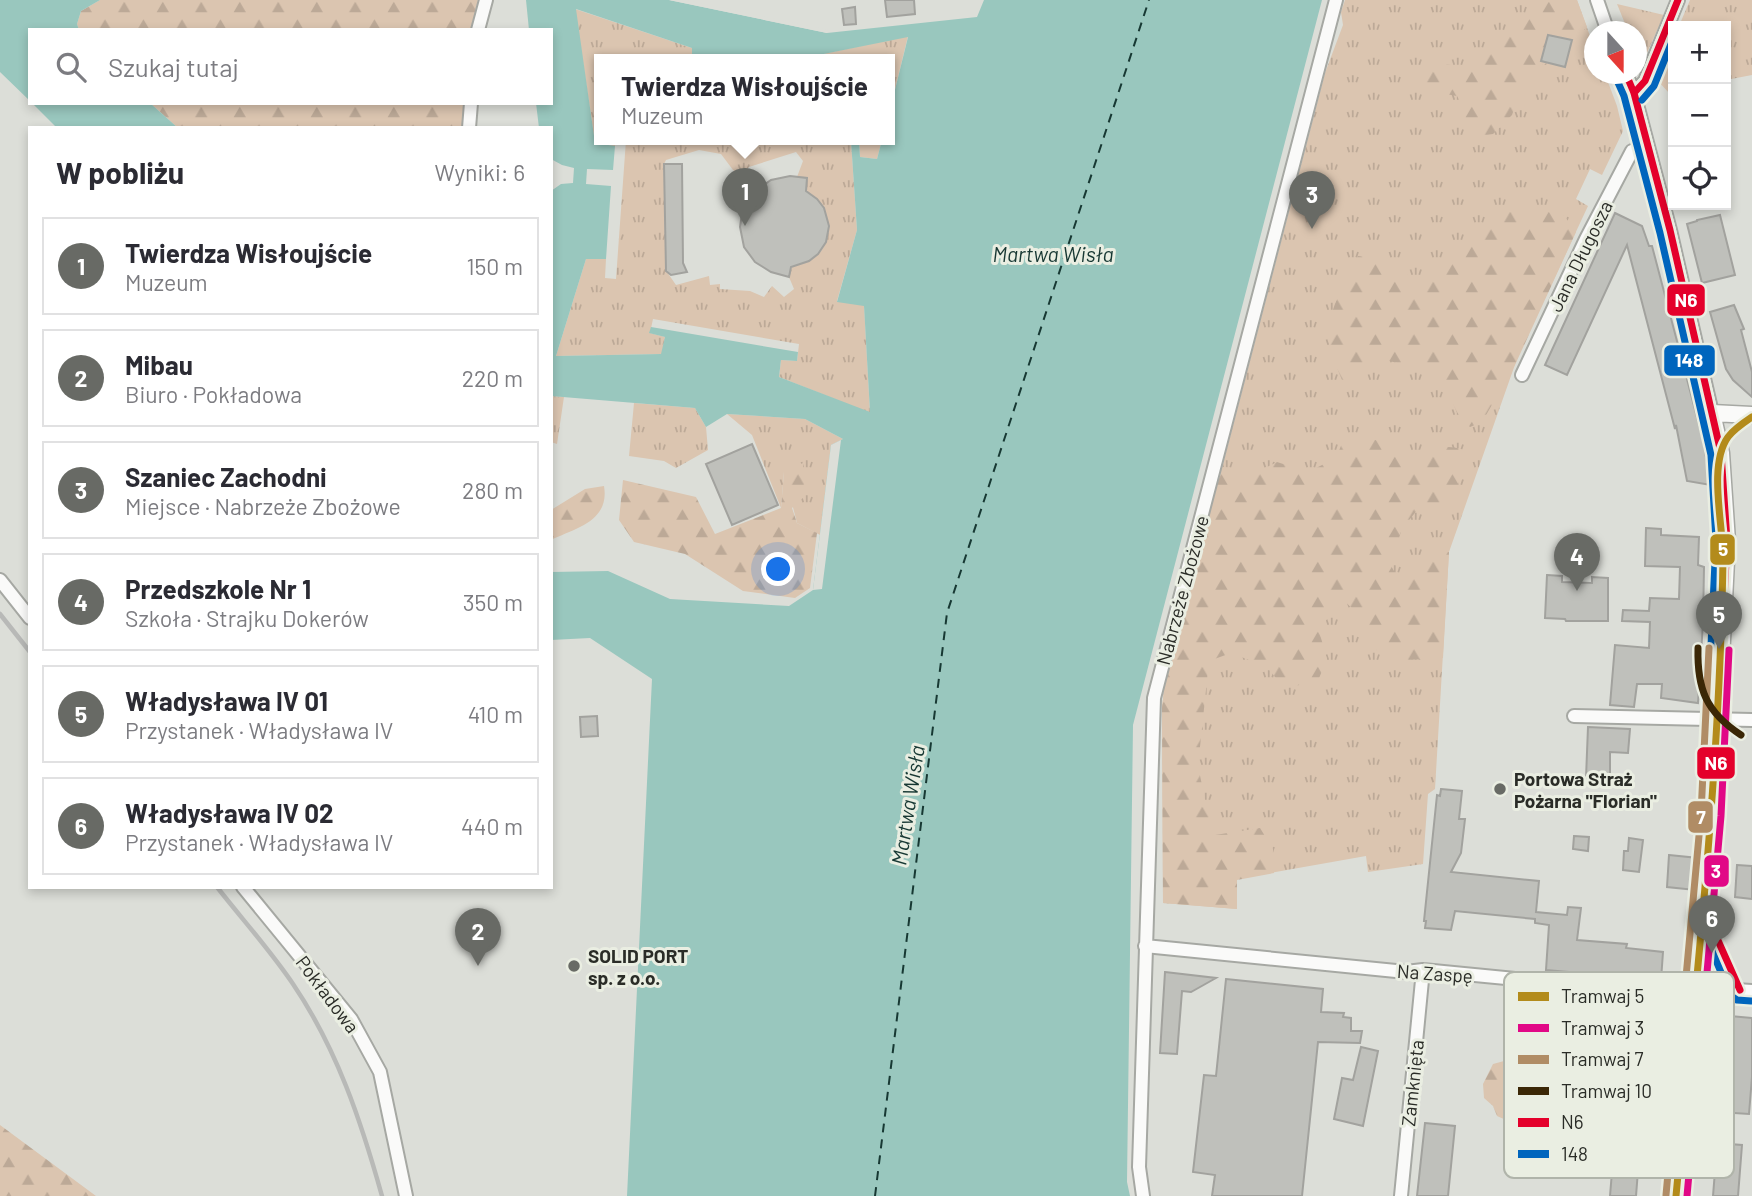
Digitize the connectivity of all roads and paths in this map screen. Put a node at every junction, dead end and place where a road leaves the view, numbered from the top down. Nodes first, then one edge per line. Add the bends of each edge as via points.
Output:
1 (486, 0) edge
2 (1336, 0) edge
3 (1597, 0) edge
4 (1678, 0) edge
5 (1604, 21) edge
6 (479, 28) edge
7 (1630, 84) edge
8 (1634, 93) junction
9 (471, 105) edge
10 (469, 126) edge
11 (1647, 146) junction
12 (1522, 375) dead end
13 (1712, 413) junction
14 (1752, 415) edge
15 (0, 580) edge
16 (28, 615) edge
17 (1574, 716) dead end
18 (1719, 720) junction
19 (1752, 720) edge
20 (245, 889) edge
21 (1152, 946) junction
22 (1423, 970) junction
23 (1703, 972) edge
24 (1504, 978) edge
25 (1734, 990) edge
26 (1752, 991) edge
27 (1683, 1178) edge
28 (406, 1196) edge
29 (1143, 1196) edge
30 (1401, 1196) edge
31 (1681, 1196) edge

1 - 6 street
2 - 21 street, Nabrzeże Zbożowe via 1154,698
3 - 5 street
4 - 8 street via 1645,81
7 - 8 street
8 - 11 street
9 - 10 street
11 - 12 street, Jana Długosza via 1632,151
11 - 13 street
13 - 14 street
13 - 18 street via 1721,453 1727,528
15 - 16 street
17 - 18 street
18 - 19 street
18 - 23 street
20 - 28 street, Pokładowa via 351,1019 380,1072
21 - 22 street, Na Zaspę
21 - 29 street, Nabrzeże Zbożowe via 1139,1167
22 - 24 street, Na Zaspę
22 - 30 street, Zamknięta
25 - 26 street, Na Zaspę
27 - 31 street

